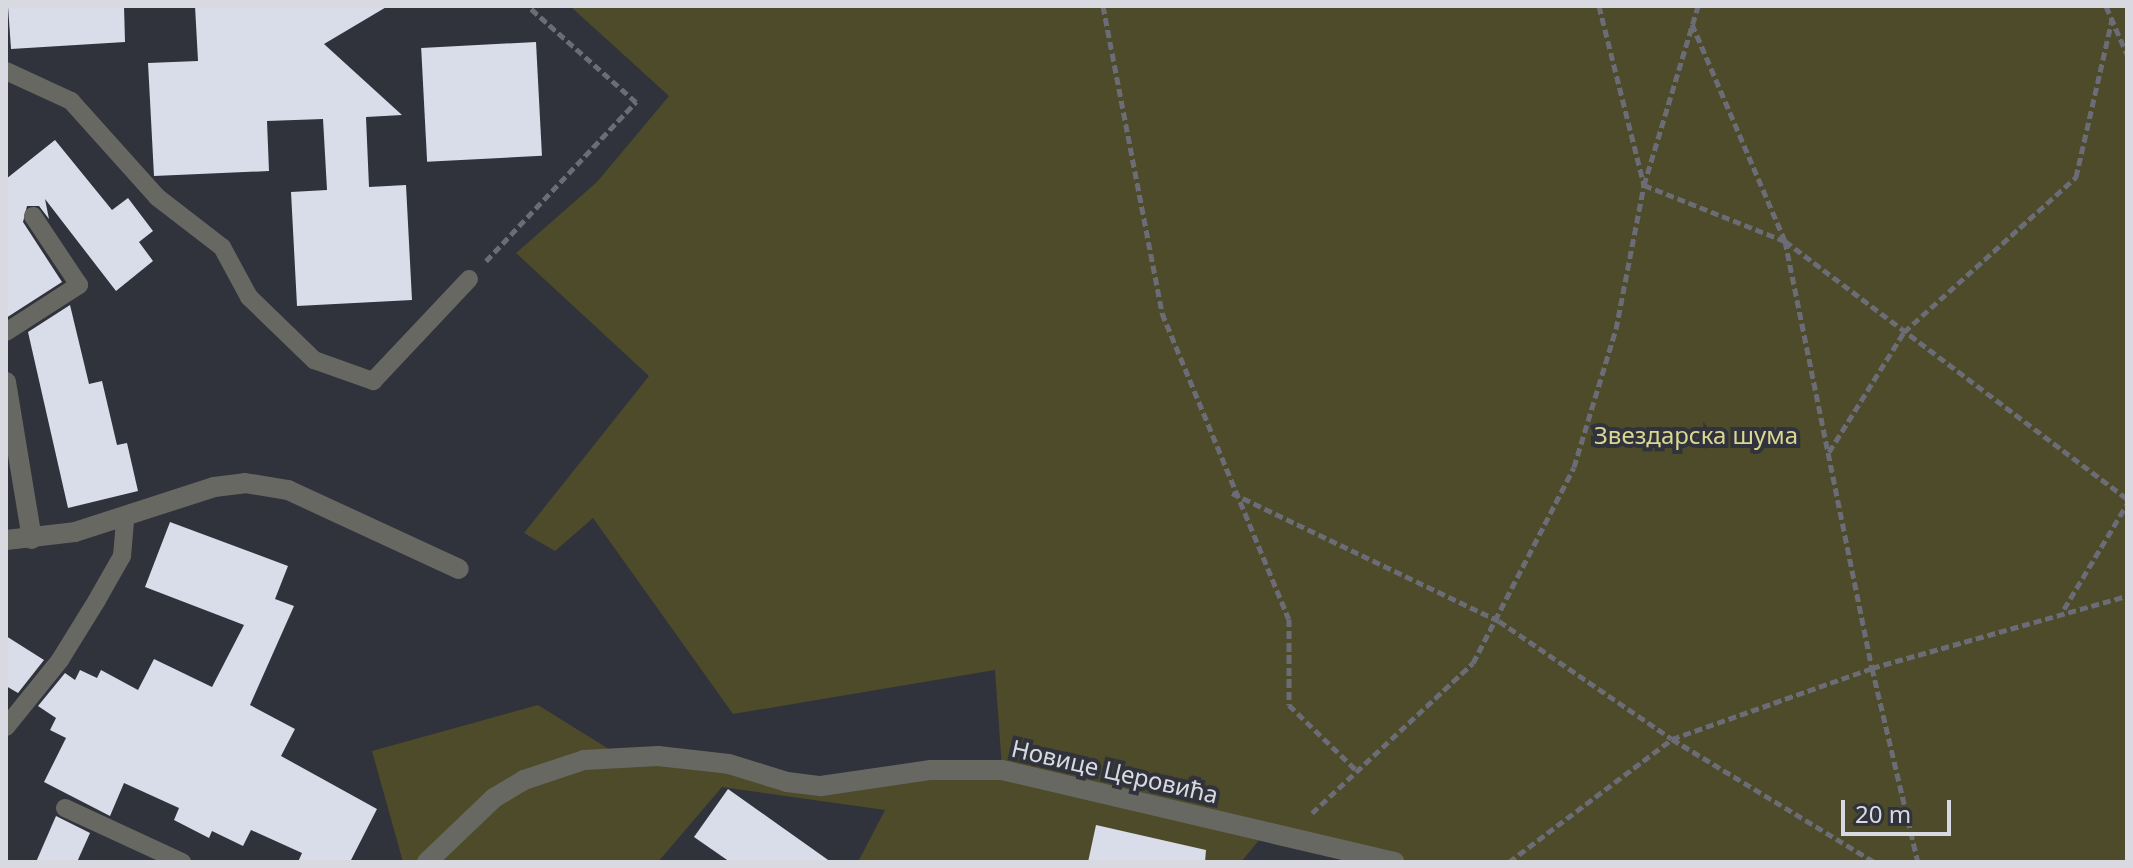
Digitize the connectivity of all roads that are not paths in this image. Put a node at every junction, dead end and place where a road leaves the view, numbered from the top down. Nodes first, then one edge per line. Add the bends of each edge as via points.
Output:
1 (6, 71) edge
2 (33, 216) dead end
3 (469, 279) road end
4 (6, 332) edge
5 (6, 382) edge
6 (125, 519) junction
7 (32, 539) junction
8 (6, 540) edge
9 (459, 569) dead end
10 (6, 727) edge
11 (65, 808) dead end
12 (182, 862) edge
13 (427, 862) edge
14 (1394, 862) edge

1 - 3 lane via 71,101 157,197 222,247 249,297 314,360 373,381
2 - 4 lane via 79,285
5 - 7 street
6 - 7 street
6 - 9 street via 214,487 245,483 288,490
6 - 10 lane via 122,556 97,600 60,660
7 - 8 street
11 - 12 lane
13 - 14 street, Новице Церовића via 494,798 524,780 584,760 620,756 688,758 821,786 931,770 1002,770

